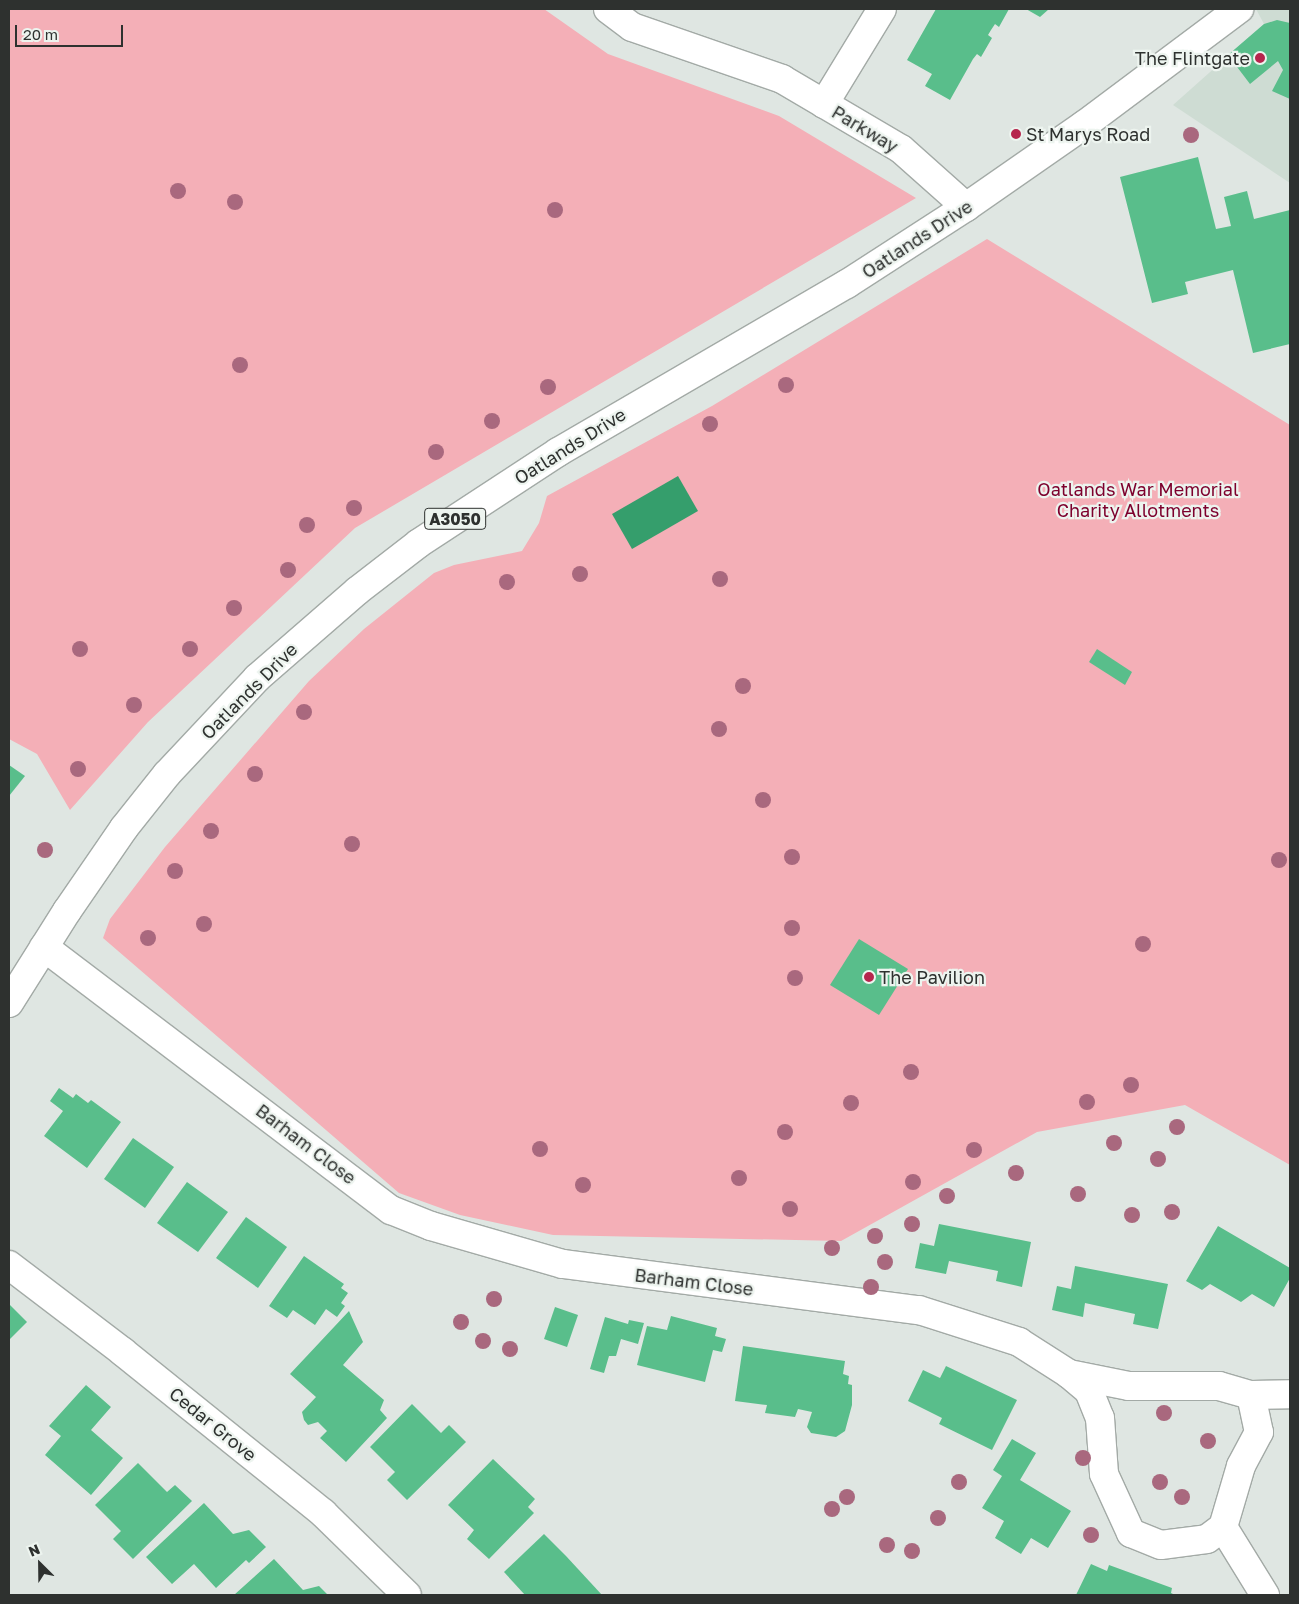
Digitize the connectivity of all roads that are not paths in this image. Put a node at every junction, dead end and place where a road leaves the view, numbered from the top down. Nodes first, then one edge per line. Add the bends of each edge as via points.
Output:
1 (608, 9) edge
2 (882, 9) edge
3 (1239, 9) edge
4 (824, 104) junction
5 (966, 207) junction
6 (44, 947) junction
7 (9, 1003) edge
8 (9, 1266) edge
9 (1069, 1374) junction
10 (1290, 1394) edge
11 (1251, 1395) junction
12 (1223, 1527) junction
13 (407, 1595) edge
14 (1265, 1595) edge

1 - 4 street via 632,27 782,80
2 - 4 street, Parkway
3 - 5 street, Oatlands Drive / A3050 via 1084,125
4 - 5 street, Parkway via 901,149
5 - 6 street, Oatlands Drive / A3050 via 847,284 558,452 419,543 357,591 257,678 168,774 124,828
6 - 7 street, Oatlands Drive / A3050
6 - 9 street, Barham Close via 391,1210 564,1264 919,1310 1019,1342
8 - 13 street, Cedar Grove via 124,1352 323,1513
9 - 11 street via 1129,1386 1219,1386
9 - 12 street, Barham Close via 1089,1391 1096,1404 1104,1474 1131,1533 1161,1545 1207,1539
10 - 11 street
11 - 12 street via 1259,1432 1241,1466
12 - 14 street

